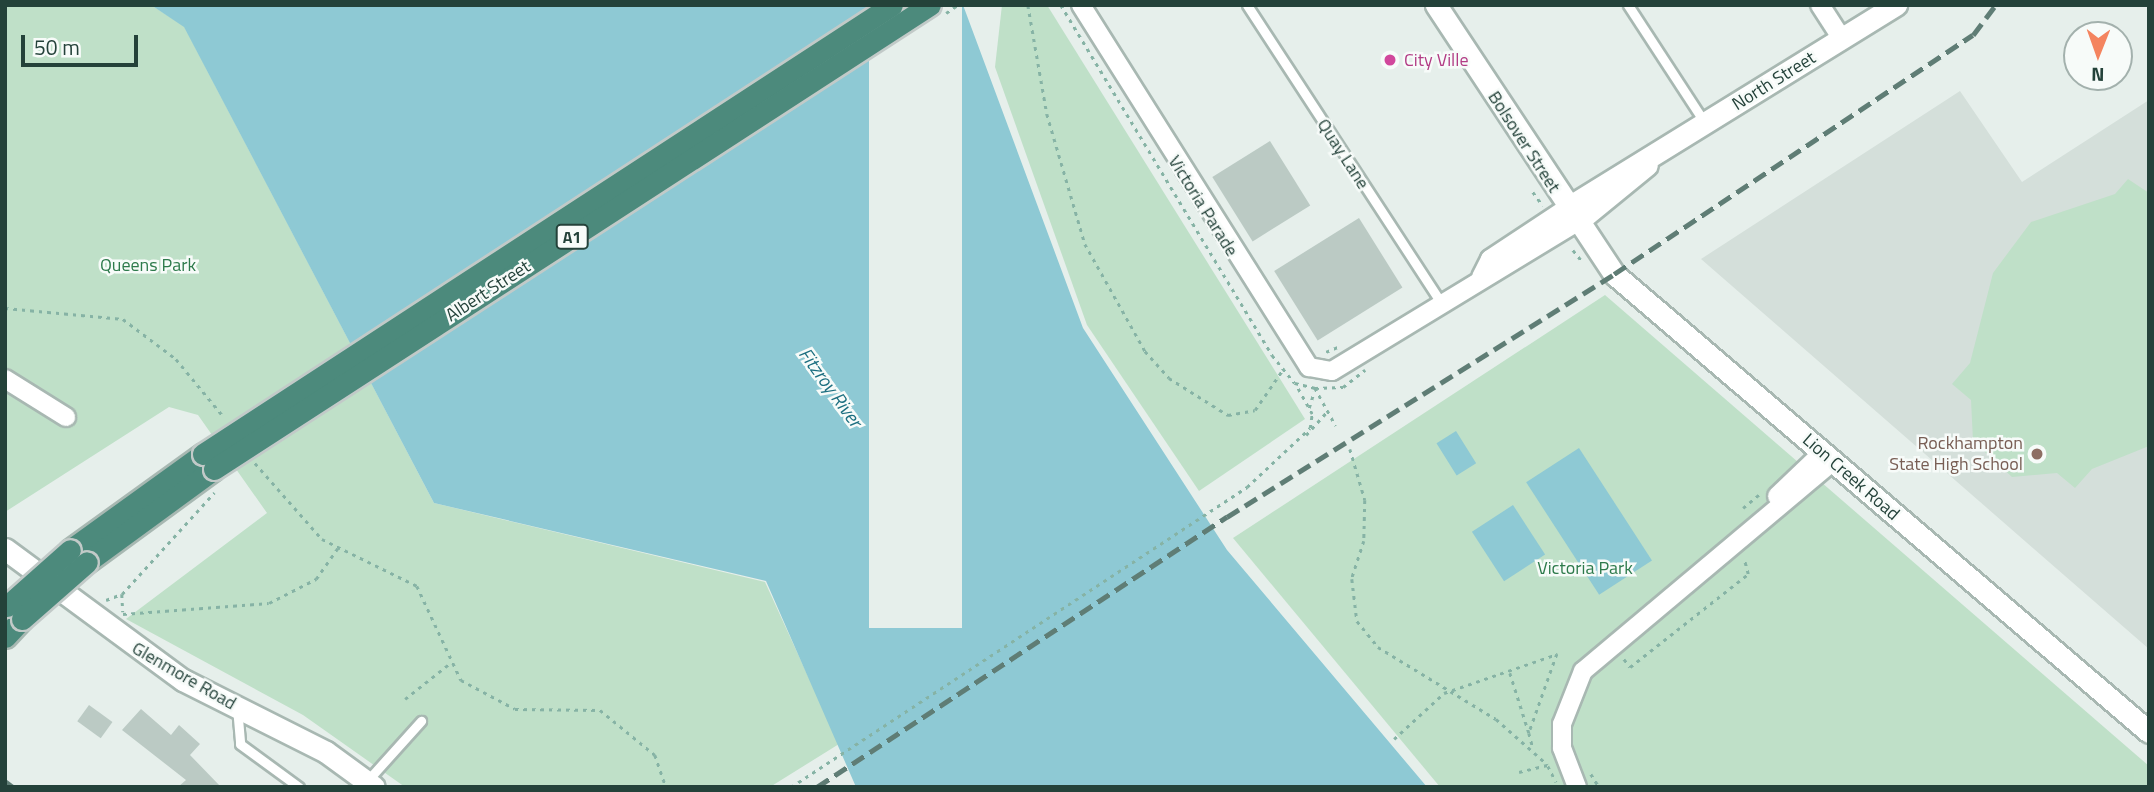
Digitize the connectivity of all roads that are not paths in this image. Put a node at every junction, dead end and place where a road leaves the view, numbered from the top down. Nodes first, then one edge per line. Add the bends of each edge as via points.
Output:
1 (892, 5) edge
2 (930, 5) edge
3 (1081, 5) edge
4 (1247, 5) edge
5 (1436, 5) edge
6 (1628, 5) edge
7 (1820, 5) edge
8 (1896, 5) edge
9 (1842, 39) junction
10 (1706, 124) junction
11 (1572, 215) junction
12 (1440, 302) junction
13 (1349, 361) joint
14 (5, 379) edge
15 (66, 417) dead end
16 (1827, 458) junction
17 (213, 470) junction
18 (5, 549) edge
19 (11, 611) edge
20 (5, 637) edge
21 (237, 707) junction
22 (421, 721) dead end
23 (2149, 732) edge
24 (371, 784) edge
25 (299, 787) edge
26 (1577, 787) edge

1 - 17 highway, Albert Street / A1, bridge
2 - 17 highway, Albert Street / A1, bridge
3 - 13 street, Victoria Parade via 1309,367 1332,371
4 - 12 lane, Quay Lane
5 - 11 street, Bolsover Street
6 - 10 lane
7 - 9 street
8 - 9 street, North Street
9 - 10 street, North Street
10 - 11 street, North Street
11 - 12 street, North Street via 1490,258 1481,277
11 - 16 street, Lion Creek Road via 1614,274
12 - 13 street, North Street
14 - 15 street
16 - 23 street, Lion Creek Road
16 - 26 street via 1700,577 1600,654 1573,688 1562,748
17 - 19 highway, Albert Street / A1, bridge via 78,556
18 - 21 street, Glenmore Road via 125,642
19 - 20 highway, A1
21 - 24 street, Glenmore Road
21 - 25 lane via 237,737
22 - 24 lane

